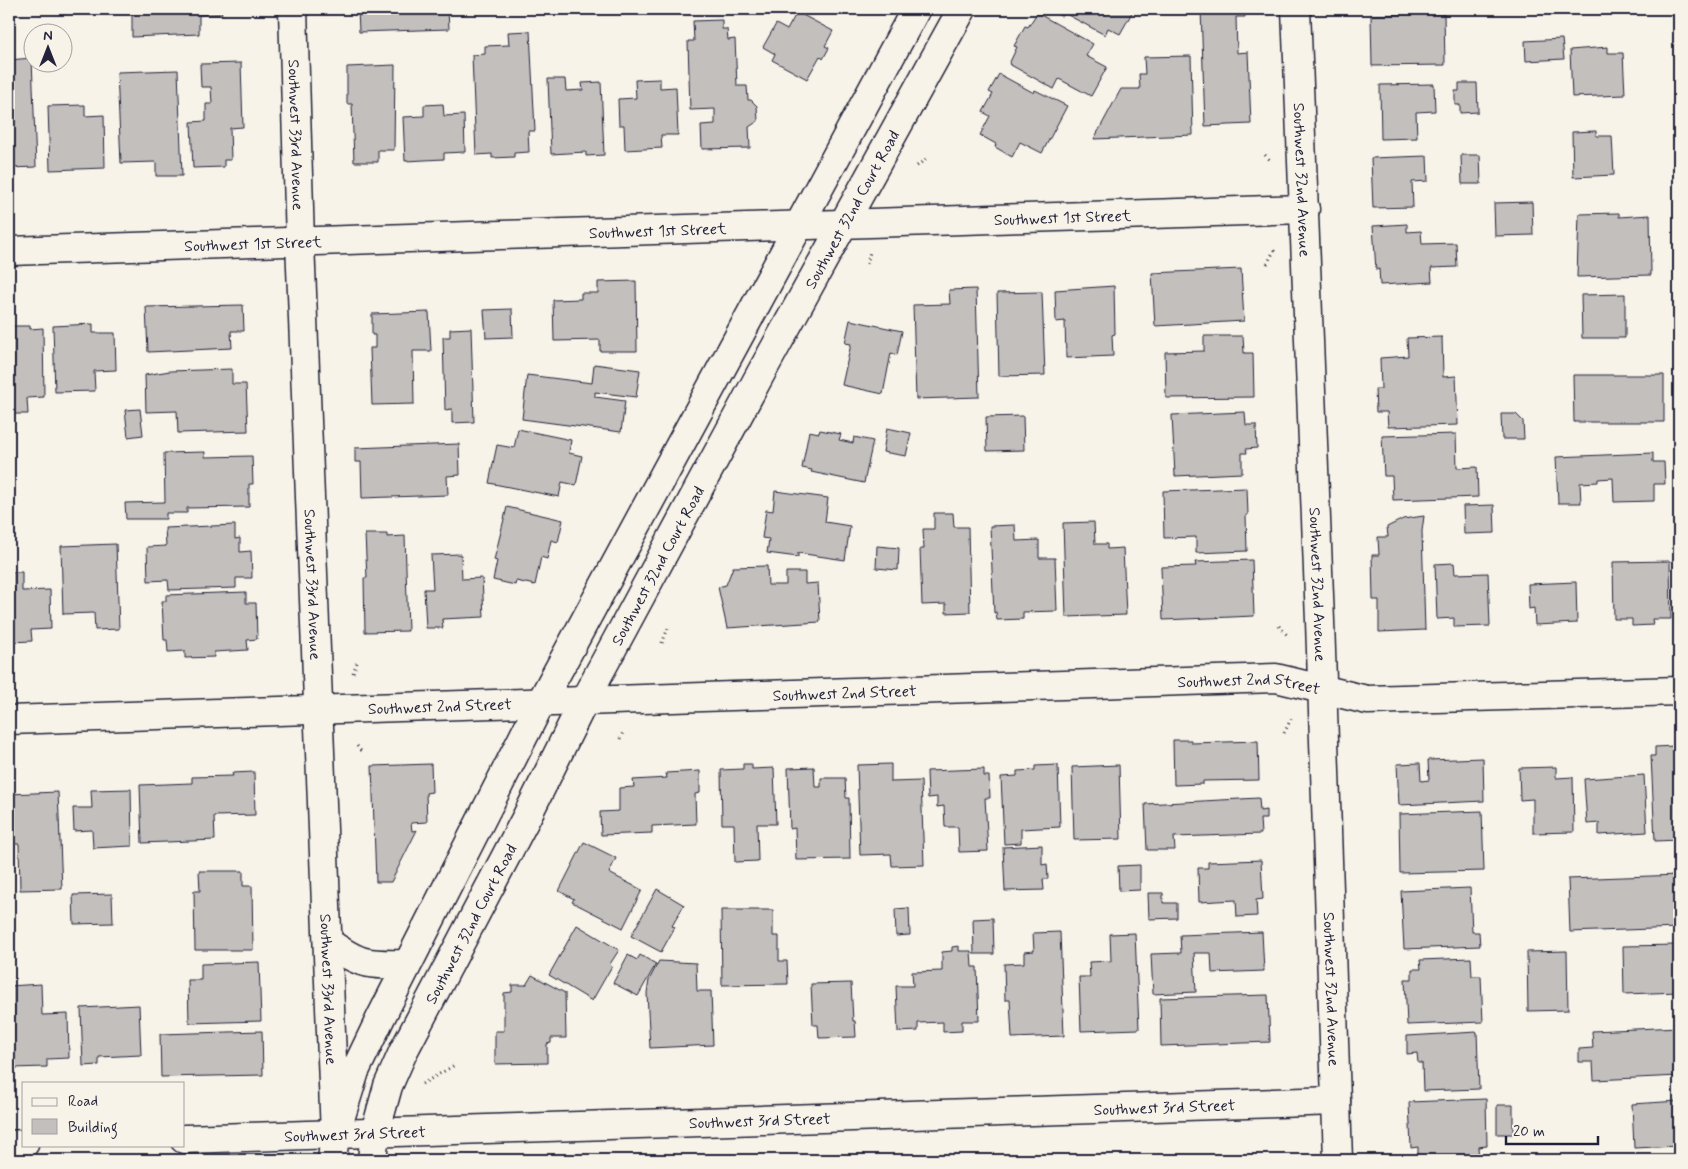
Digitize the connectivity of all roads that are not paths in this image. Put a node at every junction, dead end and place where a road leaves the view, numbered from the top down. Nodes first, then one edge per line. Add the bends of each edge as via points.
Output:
1 (293, 9) edge
2 (916, 9) edge
3 (962, 9) edge
4 (1296, 9) edge
5 (1305, 209) junction
6 (844, 224) junction
7 (799, 225) junction
8 (300, 242) junction
9 (9, 251) edge
10 (1322, 689) junction
11 (1679, 691) edge
12 (584, 701) junction
13 (541, 702) junction
14 (320, 710) junction
15 (9, 720) edge
16 (328, 942) junction
17 (406, 964) junction
18 (1336, 1101) junction
19 (376, 1133) junction
20 (185, 1139) edge
21 (9, 1144) edge
22 (22, 1144) edge
23 (334, 1147) edge
24 (372, 1160) edge
25 (1338, 1160) edge

1 - 8 street, Southwest 33rd Avenue
2 - 7 street
3 - 6 street, Southwest 32nd Court Road
4 - 5 street, Southwest 32nd Avenue
5 - 6 street, Southwest 1st Street
5 - 10 street, Southwest 32nd Avenue
6 - 7 street, Southwest 1st Street
6 - 12 street, Southwest 32nd Court Road
7 - 8 street, Southwest 1st Street
7 - 13 street
8 - 9 street, Southwest 1st Street
8 - 14 street, Southwest 33rd Avenue
10 - 11 street, Southwest 2nd Street via 1367,700
10 - 12 street, Southwest 2nd Street via 1276,678
10 - 18 street, Southwest 32nd Avenue
12 - 13 street, Southwest 2nd Street
12 - 19 street, Southwest 32nd Court Road via 404,1052 388,1086
13 - 14 street, Southwest 2nd Street
13 - 17 street
14 - 15 street, Southwest 2nd Street
14 - 16 street, Southwest 33rd Avenue
16 - 17 street via 360,962
16 - 23 street, Southwest 33rd Avenue
17 - 23 street via 355,1071
18 - 19 street, Southwest 3rd Street
18 - 25 street, Southwest 32nd Avenue
19 - 23 street, Southwest 3rd Street
19 - 24 street
20 - 23 street, Southwest 3rd Street
21 - 22 street

